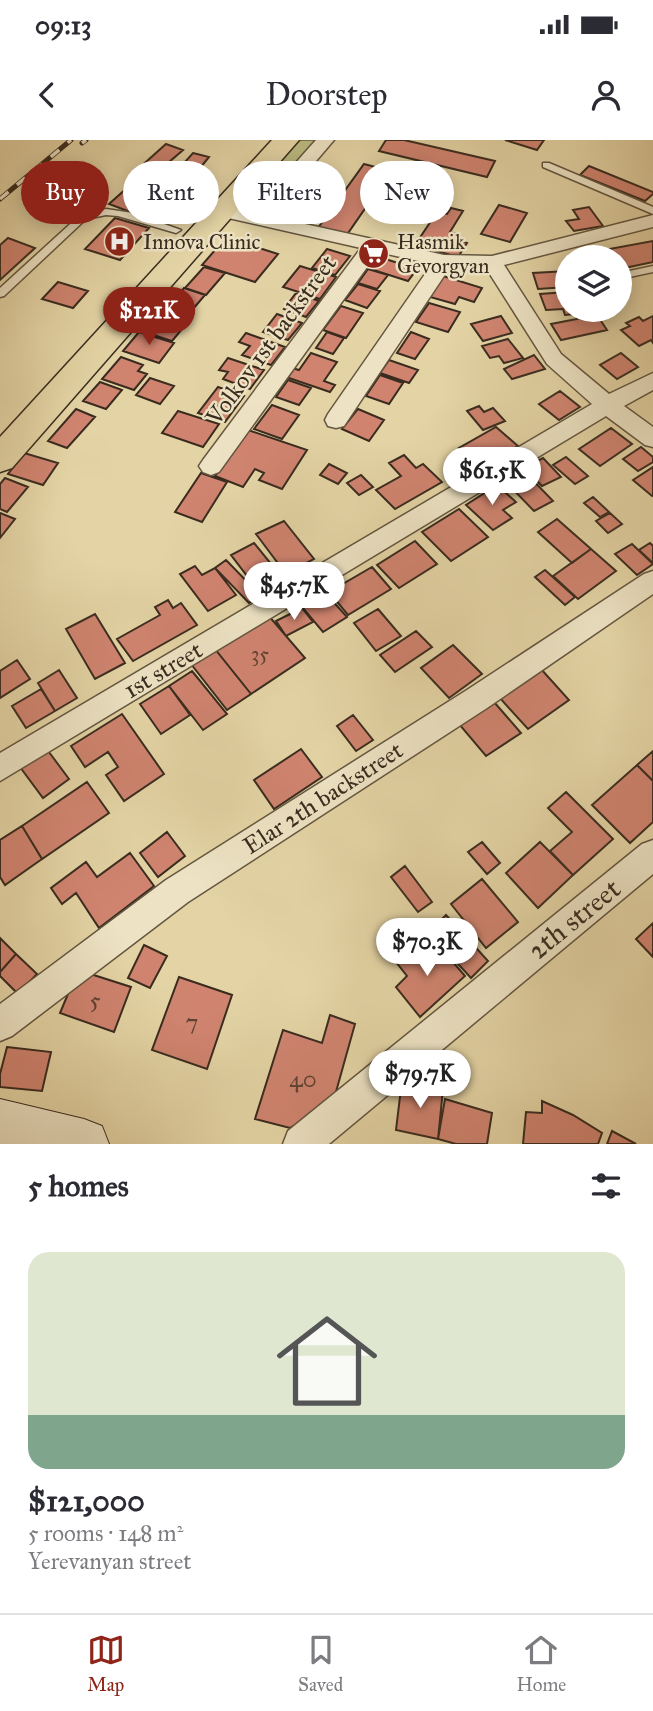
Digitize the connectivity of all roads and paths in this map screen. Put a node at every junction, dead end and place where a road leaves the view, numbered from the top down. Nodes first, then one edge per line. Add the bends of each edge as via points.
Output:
1 (259, 140) edge
2 (286, 140) edge
3 (325, 140) edge
4 (307, 161) edge
5 (546, 165) dead end
6 (219, 196) edge
7 (219, 201) edge
8 (653, 211) edge
9 (653, 221) edge
10 (186, 224) edge
11 (197, 224) edge
12 (273, 224) edge
13 (176, 230) junction
14 (373, 246) junction
15 (444, 261) junction
16 (492, 262) junction
17 (653, 269) edge
18 (632, 273) edge
19 (0, 294) edge
20 (653, 381) edge
21 (607, 405) junction
22 (0, 420) edge
23 (336, 420) dead end
24 (653, 439) edge
25 (0, 459) edge
26 (211, 466) dead end
27 (653, 581) edge
28 (0, 768) edge
29 (653, 855) edge
30 (0, 1024) edge
31 (0, 1124) edge
32 (84, 1144) edge
33 (301, 1144) edge

1 - 6 main road
2 - 7 main road
3 - 4 street
5 - 8 lane
9 - 16 street
10 - 13 main road
11 - 25 main road
12 - 14 street
13 - 19 lane via 110,210 96,211 83,217
13 - 22 main road
14 - 15 street
14 - 26 street, Volkov 1st backstreet
15 - 16 street
15 - 23 street
16 - 21 street via 554,359
17 - 18 lane
20 - 21 street, 1st street
21 - 24 street
21 - 28 street, 1st street
27 - 30 street, Elar 2th backstreet via 177,891
29 - 33 street, 2th street
31 - 32 main road

